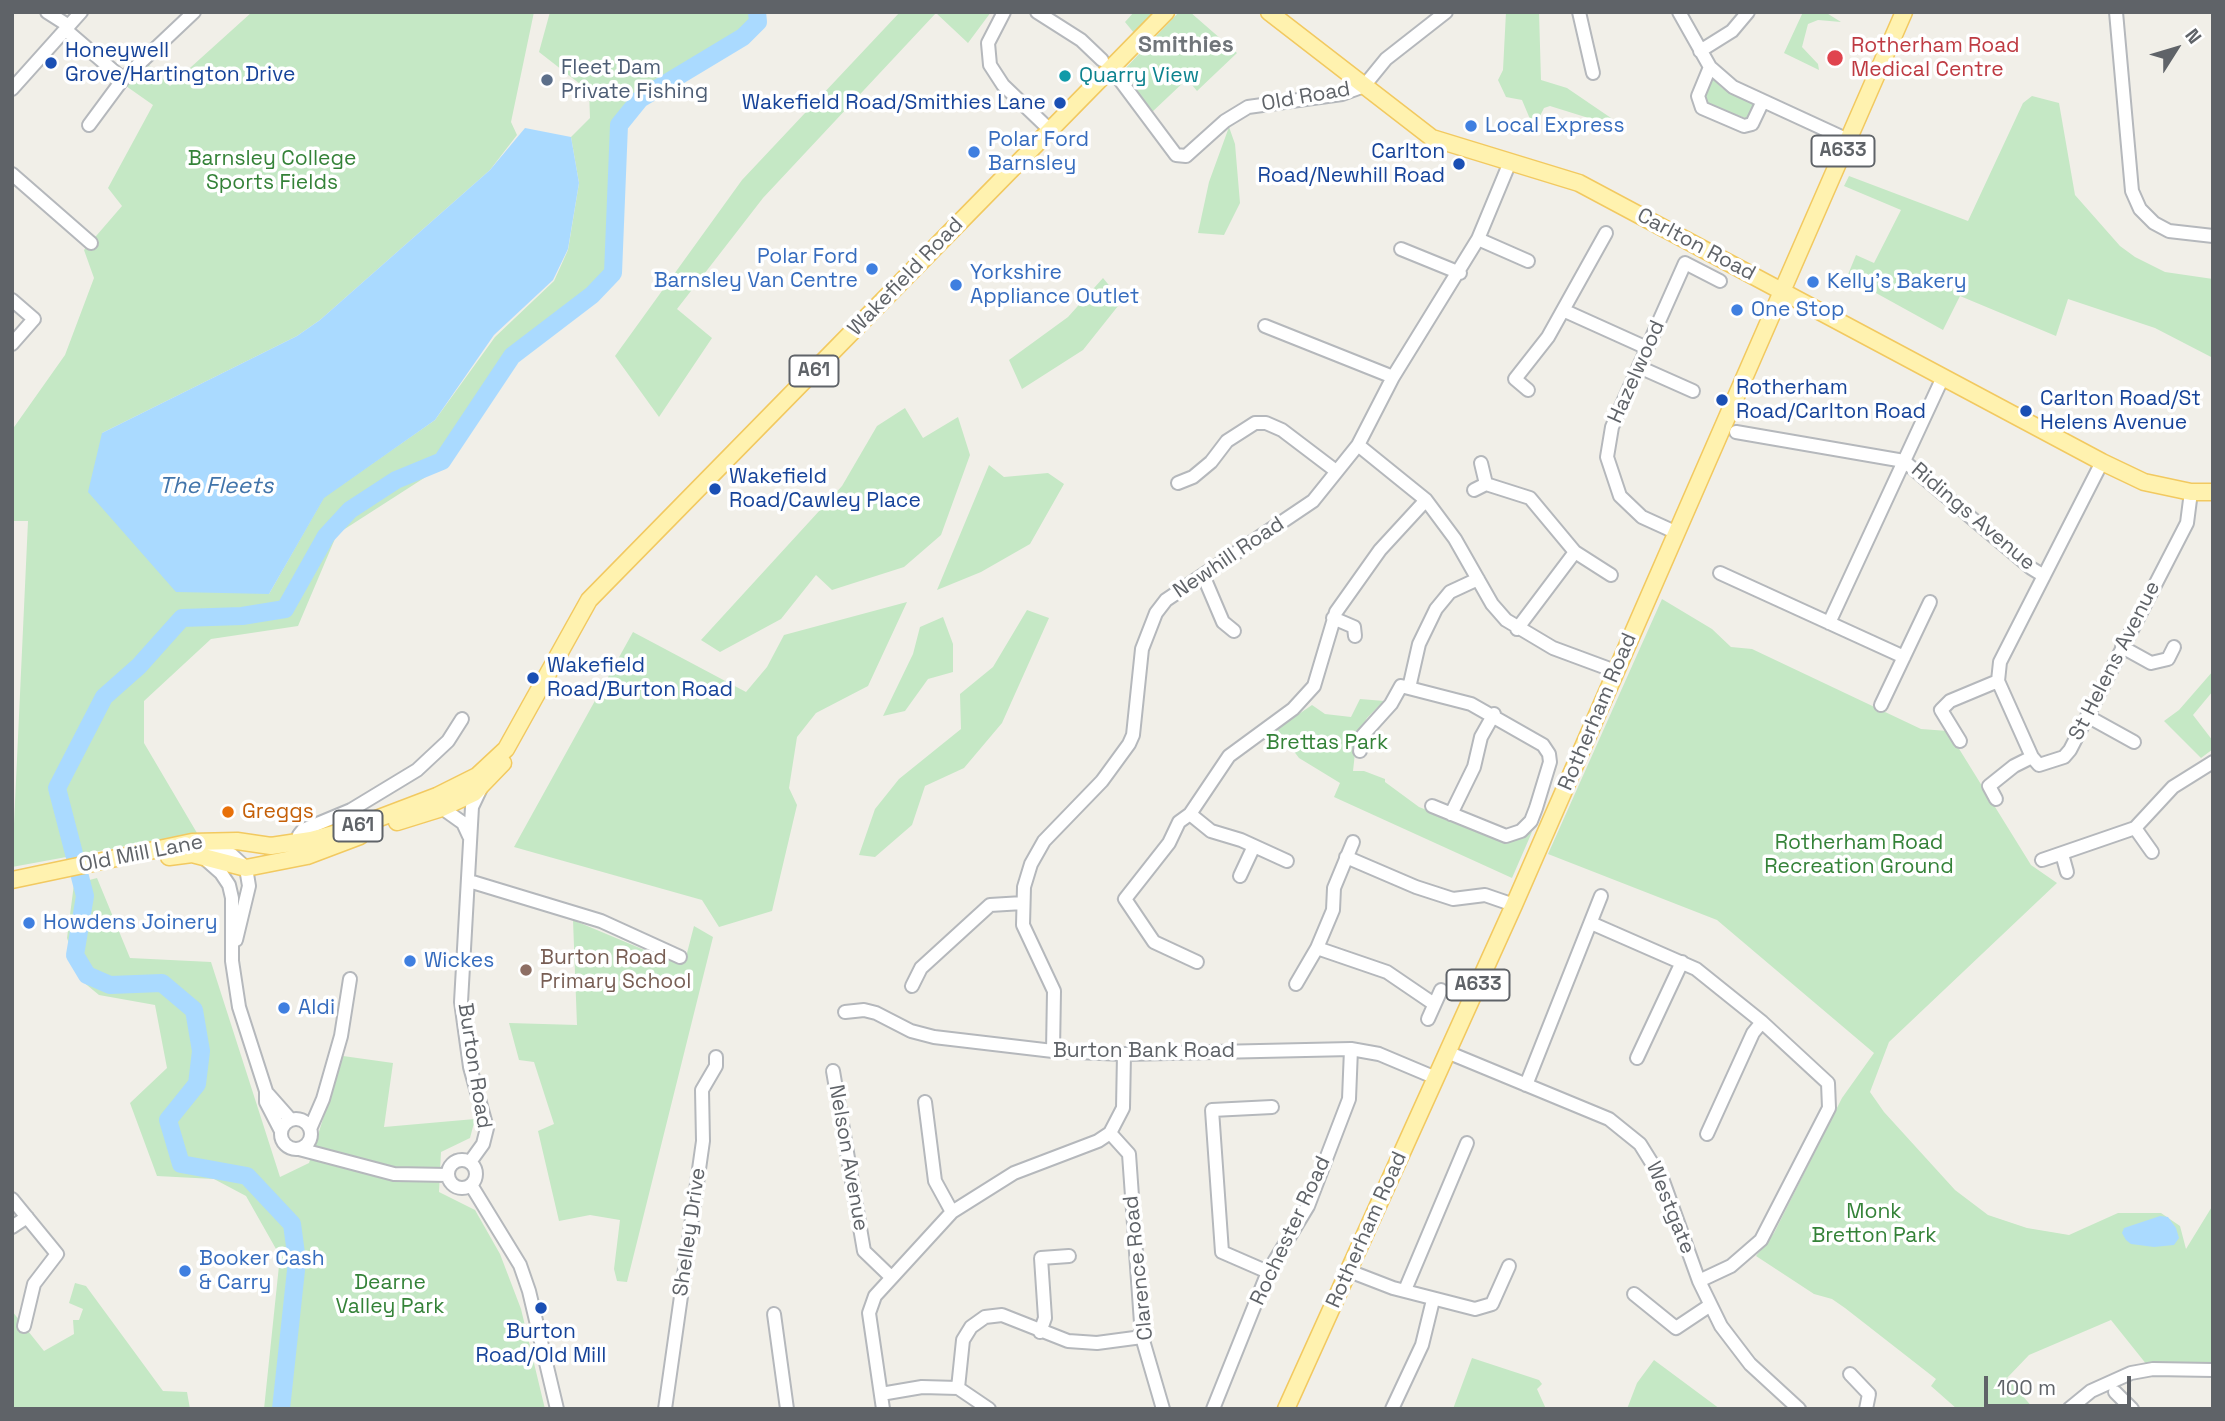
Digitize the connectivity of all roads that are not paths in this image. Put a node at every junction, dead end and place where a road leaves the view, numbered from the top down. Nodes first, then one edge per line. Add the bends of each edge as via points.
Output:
1 (47, 12) edge
2 (81, 12) edge
3 (194, 12) edge
4 (1004, 12) edge
5 (1037, 12) edge
6 (1166, 12) edge
7 (1446, 12) edge
8 (1579, 12) edge
9 (1679, 12) edge
10 (1748, 12) edge
11 (1904, 12) edge
12 (2116, 12) edge
13 (1277, 15) edge
14 (67, 28) junction
15 (1700, 51) junction
16 (1106, 64) junction
17 (1710, 67) junction
18 (1593, 73) dead end
19 (123, 79) junction
20 (1364, 86) junction
21 (12, 89) edge
22 (1762, 103) junction
23 (89, 125) dead end
24 (1050, 130) junction
25 (1848, 140) junction
26 (1510, 162) junction
27 (12, 174) edge
28 (1606, 233) dead end
29 (87, 236) dead end
30 (2213, 236) edge
31 (1478, 239) junction
32 (1401, 249) dead end
33 (1528, 261) dead end
34 (1460, 273) junction
35 (1720, 281) dead end
36 (1781, 289) junction
37 (12, 300) edge
38 (1565, 312) junction
39 (1265, 327) dead end
40 (12, 344) edge
41 (1647, 348) junction
42 (1639, 367) junction
43 (1393, 377) junction
44 (1943, 377) junction
45 (1528, 390) dead end
46 (1693, 391) dead end
47 (1736, 432) dead end
48 (1358, 445) junction
49 (1904, 461) junction
50 (2102, 462) junction
51 (1482, 463) dead end
52 (1336, 471) junction
53 (1178, 483) dead end
54 (1486, 484) junction
55 (1474, 491) dead end
56 (2191, 492) junction
57 (2213, 492) edge
58 (1426, 500) junction
59 (1675, 532) junction
60 (1575, 552) junction
61 (1720, 573) dead end
62 (1203, 575) junction
63 (1611, 575) dead end
64 (2044, 576) junction
65 (1478, 579) junction
66 (1930, 601) dead end
67 (1333, 618) junction
68 (1829, 623) junction
69 (1517, 629) junction
70 (1234, 631) dead end
71 (1356, 636) dead end
72 (2122, 647) junction
73 (2175, 648) dead end
74 (1904, 657) junction
75 (1615, 671) junction
76 (1998, 681) junction
77 (1409, 688) junction
78 (1881, 705) dead end
79 (1494, 714) junction
80 (2087, 716) junction
81 (462, 719) dead end
82 (1960, 741) dead end
83 (2134, 742) dead end
84 (506, 749) junction
85 (1360, 751) dead end
86 (2032, 757) junction
87 (2213, 762) edge
88 (481, 788) junction
89 (1996, 800) dead end
90 (1432, 806) dead end
91 (442, 808) junction
92 (1190, 814) junction
93 (1451, 814) junction
94 (2135, 828) junction
95 (470, 840) junction
96 (1353, 842) dead end
97 (280, 846) junction
98 (1254, 846) junction
99 (196, 849) junction
100 (304, 849) junction
101 (2152, 852) dead end
102 (2062, 854) junction
103 (1346, 857) junction
104 (2042, 860) dead end
105 (1287, 861) dead end
106 (72, 872) junction
107 (246, 872) junction
108 (2067, 872) dead end
109 (1240, 876) dead end
110 (12, 880) edge
111 (469, 881) junction
112 (12, 890) edge
113 (1601, 896) dead end
114 (232, 898) junction
115 (1023, 903) junction
116 (1514, 905) junction
117 (1591, 923) junction
118 (1317, 948) junction
119 (680, 957) dead end
120 (232, 961) junction
121 (1197, 962) dead end
122 (1682, 962) junction
123 (350, 979) dead end
124 (917, 982) dead end
125 (1296, 984) dead end
126 (1441, 990) dead end
127 (1434, 1004) junction
128 (851, 1015) dead end
129 (1428, 1019) dead end
130 (1762, 1022) junction
131 (1351, 1049) junction
132 (1053, 1051) junction
133 (1447, 1052) junction
134 (1124, 1054) junction
135 (716, 1057) dead end
136 (1637, 1058) dead end
137 (833, 1071) dead end
138 (1436, 1078) junction
139 (1526, 1085) junction
140 (266, 1091) junction
141 (322, 1094) junction
142 (925, 1102) dead end
143 (1272, 1107) dead end
144 (293, 1120) junction
145 (1707, 1124) dead end
146 (281, 1131) junction
147 (310, 1133) junction
148 (1110, 1133) junction
149 (1467, 1143) dead end
150 (299, 1149) junction
151 (331, 1158) junction
152 (470, 1162) junction
153 (448, 1175) junction
154 (471, 1185) junction
155 (12, 1199) edge
156 (952, 1212) junction
157 (27, 1217) junction
158 (12, 1227) edge
159 (1069, 1256) dead end
160 (1508, 1266) dead end
161 (1349, 1270) junction
162 (1268, 1272) junction
163 (890, 1276) junction
164 (1699, 1281) junction
165 (1405, 1290) junction
166 (1634, 1294) dead end
167 (1433, 1300) junction
168 (1709, 1306) junction
169 (774, 1314) dead end
170 (24, 1325) dead end
171 (1040, 1332) junction
172 (1142, 1337) junction
173 (2213, 1370) edge
174 (1850, 1374) dead end
175 (958, 1388) junction
176 (2115, 1392) dead end
177 (881, 1394) junction
178 (557, 1409) edge
179 (665, 1409) edge
180 (787, 1409) edge
181 (883, 1409) edge
182 (989, 1409) edge
183 (1163, 1409) edge
184 (1213, 1409) edge
185 (1286, 1409) edge
186 (1392, 1409) edge
187 (1799, 1409) edge
188 (1867, 1409) edge
189 (2069, 1409) edge
190 (2132, 1409) edge

1 - 14 street
2 - 14 street
3 - 19 street
4 - 24 street via 988,43 990,65 1003,85
5 - 16 street, Old Road via 1048,29 1081,40
6 - 16 main road, Wakefield Road / A61
7 - 20 street, Old Road via 1386,59
8 - 18 street
9 - 15 street
10 - 15 street via 1732,32
11 - 25 main road, Rotherham Road / A633
12 - 30 street via 2133,191 2140,209 2169,231
13 - 20 main road, Carlton Road
14 - 19 street
14 - 21 street
15 - 17 street
16 - 20 street, Old Road via 1176,155 1185,156 1248,107 1342,94
16 - 24 main road, Wakefield Road / A61
17 - 22 street
17 - 22 street via 1698,96 1702,108 1744,126 1752,124
19 - 23 street
20 - 26 main road, Carlton Road via 1432,138
22 - 25 street
24 - 84 main road, Wakefield Road / A61 via 589,600
25 - 36 main road, Rotherham Road / A633
26 - 31 street, Newhill Road
26 - 36 main road, Carlton Road via 1579,183
27 - 29 street
28 - 38 street
31 - 33 street
31 - 34 street, Newhill Road
32 - 34 street
34 - 43 street, Newhill Road
35 - 41 street, Hazelwood via 1685,263
36 - 44 main road, Carlton Road
36 - 59 main road, Rotherham Road / A633
37 - 40 street via 34,319
38 - 41 street
38 - 45 street via 1515,379
39 - 43 street
41 - 42 street, Hazelwood
42 - 46 street
42 - 59 street, Hazelwood via 1612,427 1606,457 1620,496 1630,509
43 - 48 street, Newhill Road
44 - 49 street
44 - 50 main road, Carlton Road
47 - 49 street, Ridings Avenue
48 - 52 street, Newhill Road
48 - 58 street
49 - 64 street, Ridings Avenue
49 - 68 street
50 - 56 main road, Carlton Road via 2144,482
50 - 64 street
51 - 54 street
52 - 53 street via 1282,430 1255,423 1227,441 1211,463
52 - 62 street, Newhill Road via 1301,511
54 - 55 street
54 - 60 street via 1530,498
56 - 57 main road, Carlton Road
56 - 72 street, St Helens Avenue via 2188,523
58 - 65 street
58 - 67 street via 1380,550
59 - 75 main road, Rotherham Road / A633
60 - 63 street
60 - 69 street
61 - 68 street
62 - 70 street via 1223,622
62 - 115 street, Newhill Road via 1166,600 1156,613 1142,649 1129,744 1102,781 1044,841 1031,864
64 - 76 street via 2000,662
65 - 69 street via 1492,604
65 - 77 street via 1450,593 1436,609 1419,644
66 - 74 street
67 - 71 street via 1353,628
67 - 92 street via 1314,686 1293,709 1229,756
68 - 74 street
69 - 75 street
72 - 73 street via 2151,663 2168,659
72 - 80 street, St Helens Avenue
74 - 78 street
75 - 116 main road, Rotherham Road / A633
76 - 82 street via 1950,701 1941,710
76 - 86 street
77 - 79 street
77 - 85 street via 1401,686 1391,704 1372,722
79 - 93 street
79 - 93 street via 1544,745 1549,754 1531,821 1506,836
80 - 83 street
80 - 86 street, St Helens Avenue via 2064,757 2039,765
81 - 100 street via 448,741 417,770 351,810 308,825 299,835
84 - 88 main road, Old Mill Lane / A61 via 502,766
84 - 100 main road, Old Mill Lane / A61 via 460,787
86 - 89 street via 1989,786
87 - 94 street via 2173,787
88 - 91 main road, Old Mill Lane / A61
88 - 95 street, Burton Road via 472,807
90 - 93 street
91 - 95 street via 463,823
91 - 100 main road, Old Mill Lane / A61
92 - 98 street via 1212,831
92 - 121 street via 1179,822 1169,843 1125,899 1154,942
94 - 101 street
94 - 102 street
95 - 111 street, Burton Road
96 - 103 street
97 - 99 main road, Old Mill Lane / A61 via 212,840
97 - 100 main road, Old Mill Lane / A61
97 - 107 street
98 - 105 street
98 - 109 street
99 - 106 main road, Old Mill Lane / A61
99 - 107 main road, Old Mill Lane / A61
99 - 114 street via 221,873
100 - 107 main road, Old Mill Lane / A61
102 - 104 street
102 - 108 street
103 - 116 street via 1453,899 1485,895
103 - 118 street via 1334,888 1333,911
106 - 110 main road, Old Mill Lane / A61
106 - 112 main road, Old Mill Lane / A61
107 - 114 street
107 - 120 street via 249,886
111 - 119 street via 601,920
111 - 152 street, Burton Road via 461,1002 470,1067 487,1128 483,1144
113 - 117 street
114 - 120 street
115 - 124 street via 990,905 921,968
115 - 132 street, Newhill Road via 1023,925 1054,991
116 - 133 main road, Rotherham Road / A633
117 - 122 street
117 - 139 street
118 - 125 street
118 - 127 street via 1387,972
120 - 140 street via 239,1007
122 - 130 street
122 - 136 street
123 - 141 street via 341,1036
126 - 127 street
127 - 129 street
128 - 132 street, Burton Bank Road via 876,1013 934,1037
130 - 145 street
130 - 164 street via 1821,1073 1828,1083 1829,1108 1761,1240 1731,1266
131 - 134 street, Burton Bank Road
131 - 138 street, Burton Bank Road via 1379,1054
131 - 162 street, Rochester Road via 1349,1099 1308,1206
132 - 134 street, Burton Bank Road
133 - 138 main road, Rotherham Road / A633
133 - 139 street, Westgate
134 - 148 street via 1123,1108
135 - 179 street, Shelley Drive via 716,1066 702,1090 703,1141
137 - 163 street, Nelson Avenue via 864,1251
138 - 161 main road, Rotherham Road / A633
139 - 164 street, Westgate via 1609,1119 1640,1144 1664,1181
140 - 144 street
140 - 146 street via 266,1102
141 - 144 street
141 - 147 street
142 - 156 street via 935,1181
143 - 162 street via 1212,1110 1222,1252
144 - 146 street
144 - 147 street via 304,1122
146 - 150 street via 284,1144
147 - 150 street
147 - 151 street
148 - 156 street via 1014,1173
148 - 172 street, Clarence Road via 1129,1154
149 - 165 street
150 - 151 street
151 - 153 street via 394,1174
152 - 153 street, Burton Road via 457,1161
152 - 154 street via 477,1175
153 - 154 street via 455,1186
154 - 178 street via 520,1265
155 - 157 street
156 - 163 street
157 - 158 street
157 - 170 street via 57,1254 34,1284
159 - 171 street via 1041,1258 1045,1318
160 - 167 street via 1487,1307 1475,1309
161 - 165 street
161 - 185 main road, Rotherham Road / A633
162 - 184 street, Rochester Road
163 - 177 street via 869,1313
164 - 168 street, Westgate
165 - 167 street
166 - 168 street via 1676,1328
167 - 186 street via 1422,1345
168 - 187 street, Westgate via 1751,1364
169 - 180 street
171 - 172 street via 1068,1341 1097,1343
171 - 175 street via 1002,1315 985,1317 963,1340
172 - 183 street, Clarence Road
173 - 189 street via 2131,1373 2091,1391
174 - 188 street via 1869,1394
175 - 177 street via 922,1387
175 - 182 street
176 - 190 street
177 - 181 street

